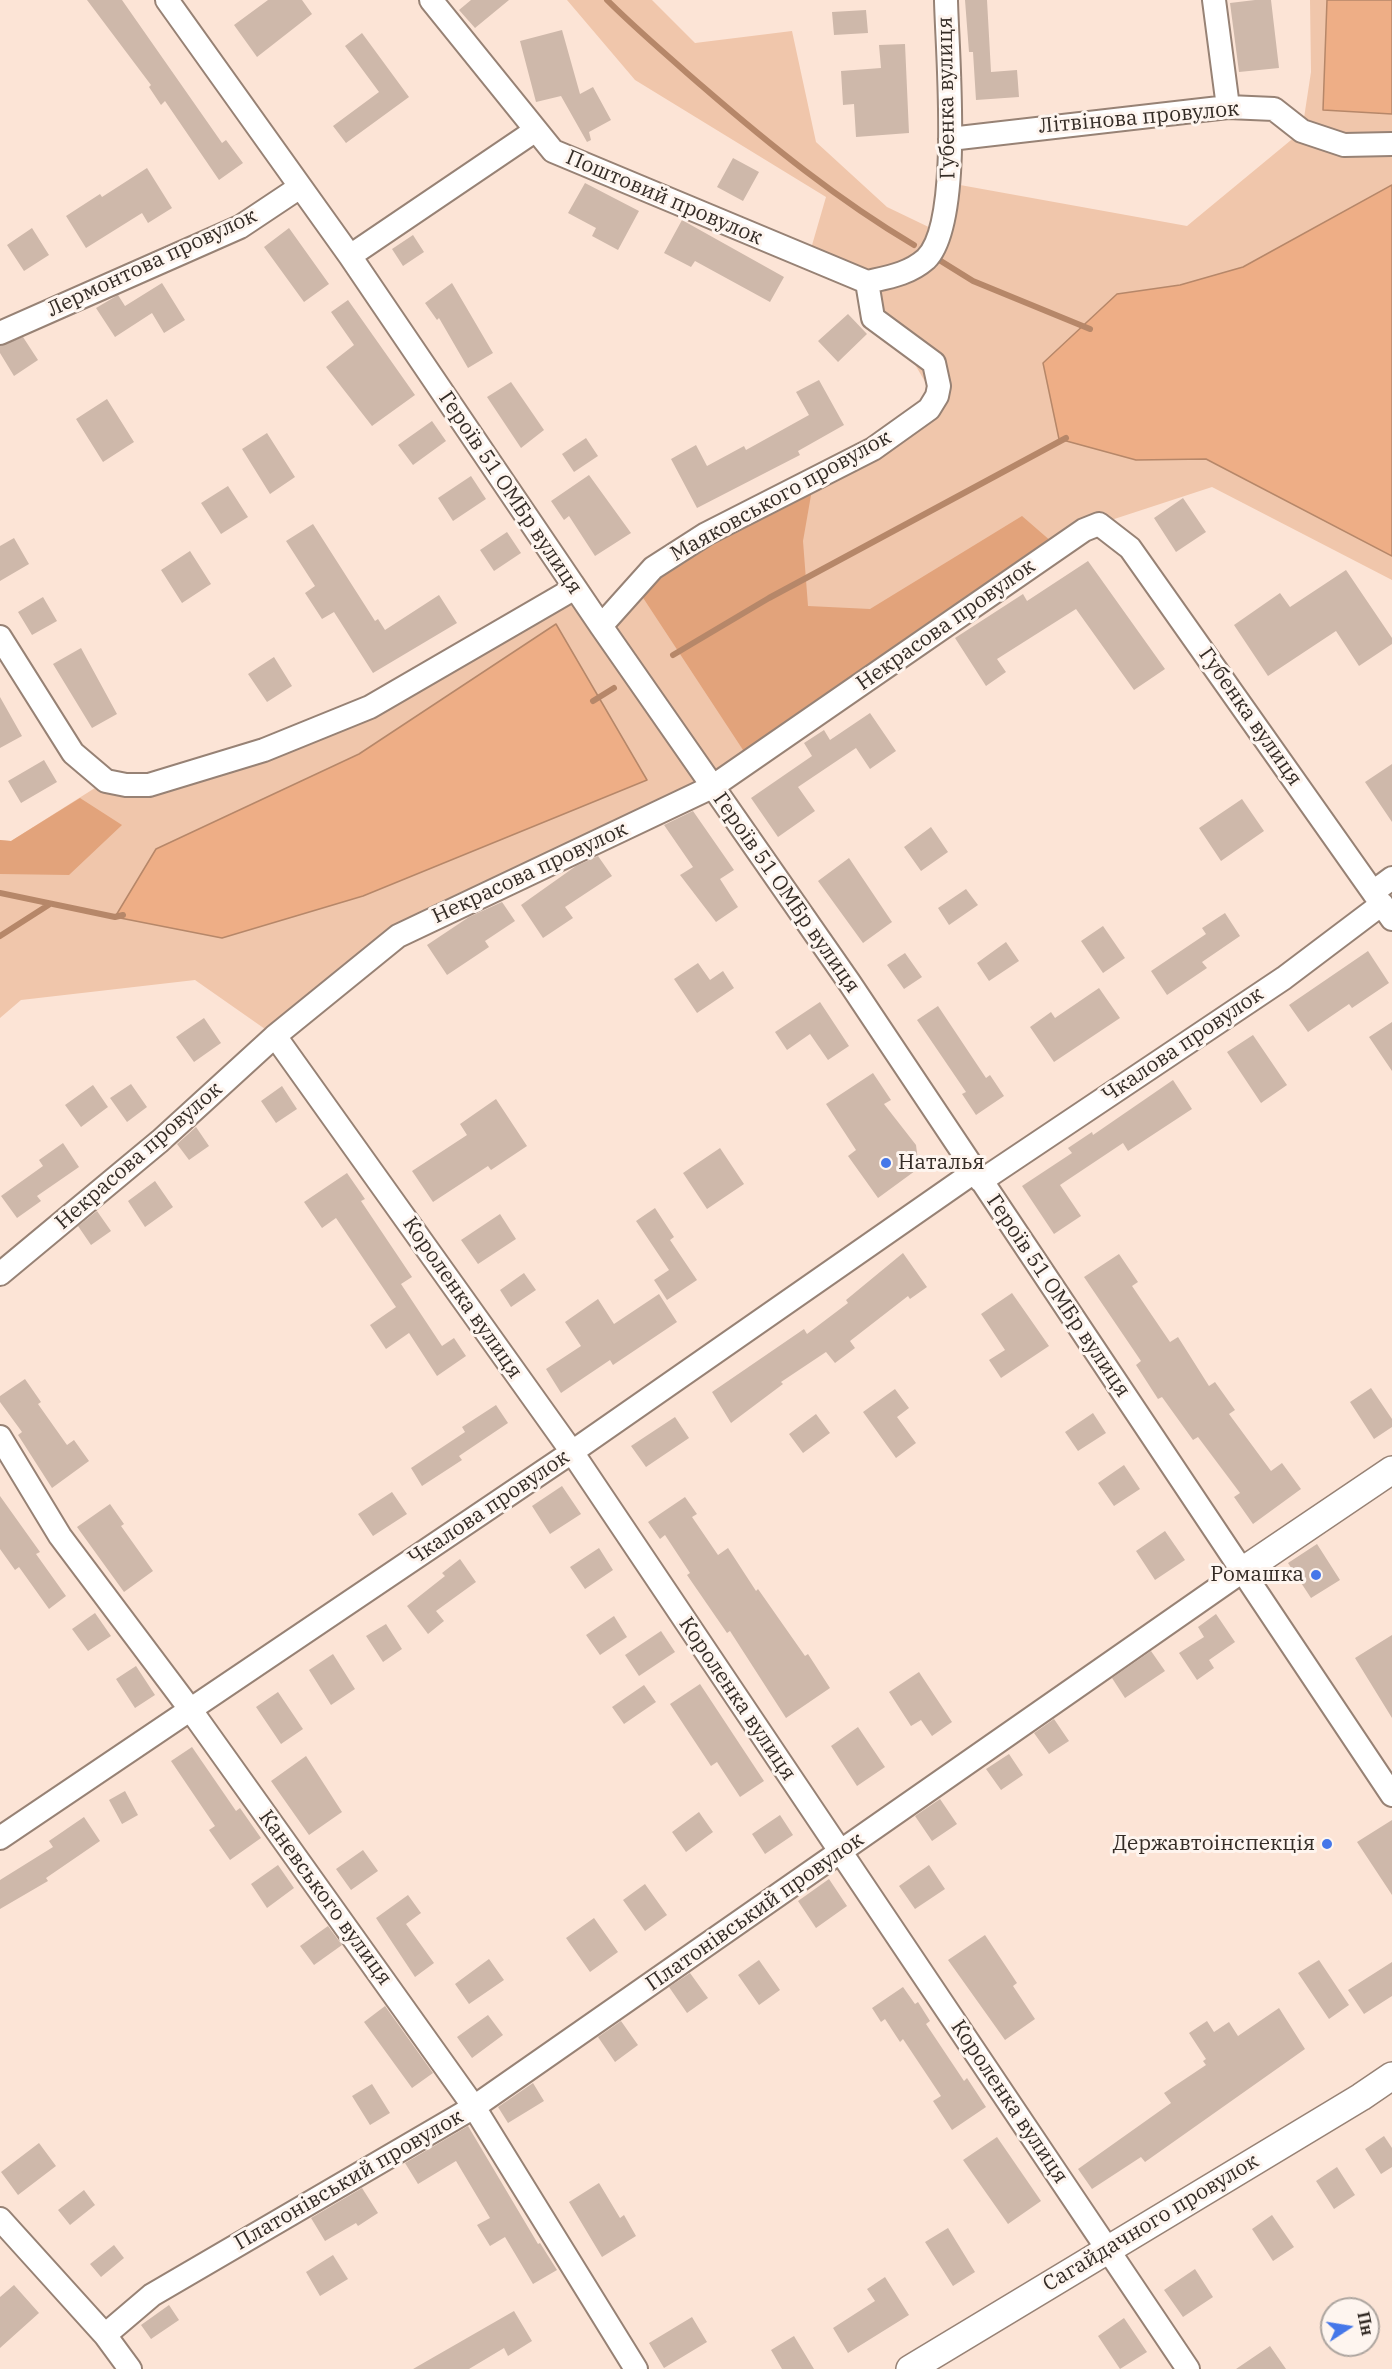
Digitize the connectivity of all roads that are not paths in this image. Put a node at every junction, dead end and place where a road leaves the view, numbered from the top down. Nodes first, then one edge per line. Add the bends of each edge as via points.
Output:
1 (167, 0) edge
2 (431, 0) edge
3 (946, 0) edge
4 (1214, 0) edge
5 (1228, 107) junction
6 (536, 130) junction
7 (950, 139) junction
8 (1392, 144) edge
9 (300, 187) junction
10 (350, 256) junction
11 (867, 282) junction
12 (0, 333) edge
13 (1099, 525) joint
14 (575, 588) junction
15 (601, 626) junction
16 (0, 637) edge
17 (712, 787) junction
18 (1392, 878) edge
19 (1382, 905) edge
20 (276, 1036) junction
21 (978, 1176) junction
22 (0, 1275) edge
23 (0, 1437) edge
24 (572, 1452) junction
25 (1392, 1470) edge
26 (1244, 1570) junction
27 (190, 1709) junction
28 (1392, 1795) edge
29 (0, 1838) edge
30 (840, 1854) junction
31 (1392, 2076) edge
32 (474, 2107) junction
33 (0, 2219) edge
34 (1109, 2248) junction
35 (105, 2335) junction
36 (130, 2369) edge
37 (636, 2369) edge
38 (910, 2369) edge
39 (1188, 2369) edge

1 - 9 street, Героїв 51 ОМБр вулиця
2 - 6 street, Поштовий провулок
3 - 7 street, Губенка вулиця
4 - 5 street
5 - 7 street, Літвінова провулок
5 - 8 street, Літвінова провулок via 1274,109 1302,131 1344,145
6 - 10 street
6 - 11 street, Поштовий провулок via 552,151
7 - 11 street, Губенка вулиця via 950,183 939,232 928,257 909,272
9 - 10 street, Героїв 51 ОМБр вулиця
9 - 12 street, Лермонтова провулок via 240,227
10 - 14 street, Героїв 51 ОМБр вулиця
11 - 15 street, Маяковського провулок via 873,318 934,363 939,386 929,408 873,449 706,534 653,568
13 - 17 street, Некрасова провулок via 1084,530
13 - 19 street, Губенка вулиця via 1130,548
14 - 15 street, Героїв 51 ОМБр вулиця
14 - 16 street via 359,712 264,750 149,785 106,780 73,753
15 - 17 street, Героїв 51 ОМБр вулиця
17 - 20 street, Некрасова провулок via 398,936
17 - 21 street, Героїв 51 ОМБр вулиця via 849,982
18 - 19 street, Чкалова провулок
19 - 21 street, Чкалова провулок via 1284,978
20 - 22 street, Некрасова провулок via 160,1141
20 - 24 street, Короленка вулиця
21 - 24 street, Чкалова провулок
21 - 26 street, Героїв 51 ОМБр вулиця
23 - 27 street, Каневського вулиця via 60,1536
24 - 27 street, Чкалова провулок
24 - 30 street, Короленка вулиця
25 - 26 street, Платонівський провулок
26 - 28 street, Героїв 51 ОМБр вулиця
26 - 30 street, Платонівський провулок
27 - 29 street, Чкалова провулок
27 - 32 street, Каневського вулиця
30 - 32 street, Платонівський провулок
30 - 34 street, Короленка вулиця
31 - 34 street, Сагайдачного провулок
32 - 35 street, Платонівський провулок via 152,2295
32 - 37 street, Каневського вулиця
33 - 35 street
34 - 38 street, Сагайдачного провулок
34 - 39 street, Короленка вулиця
35 - 36 street

